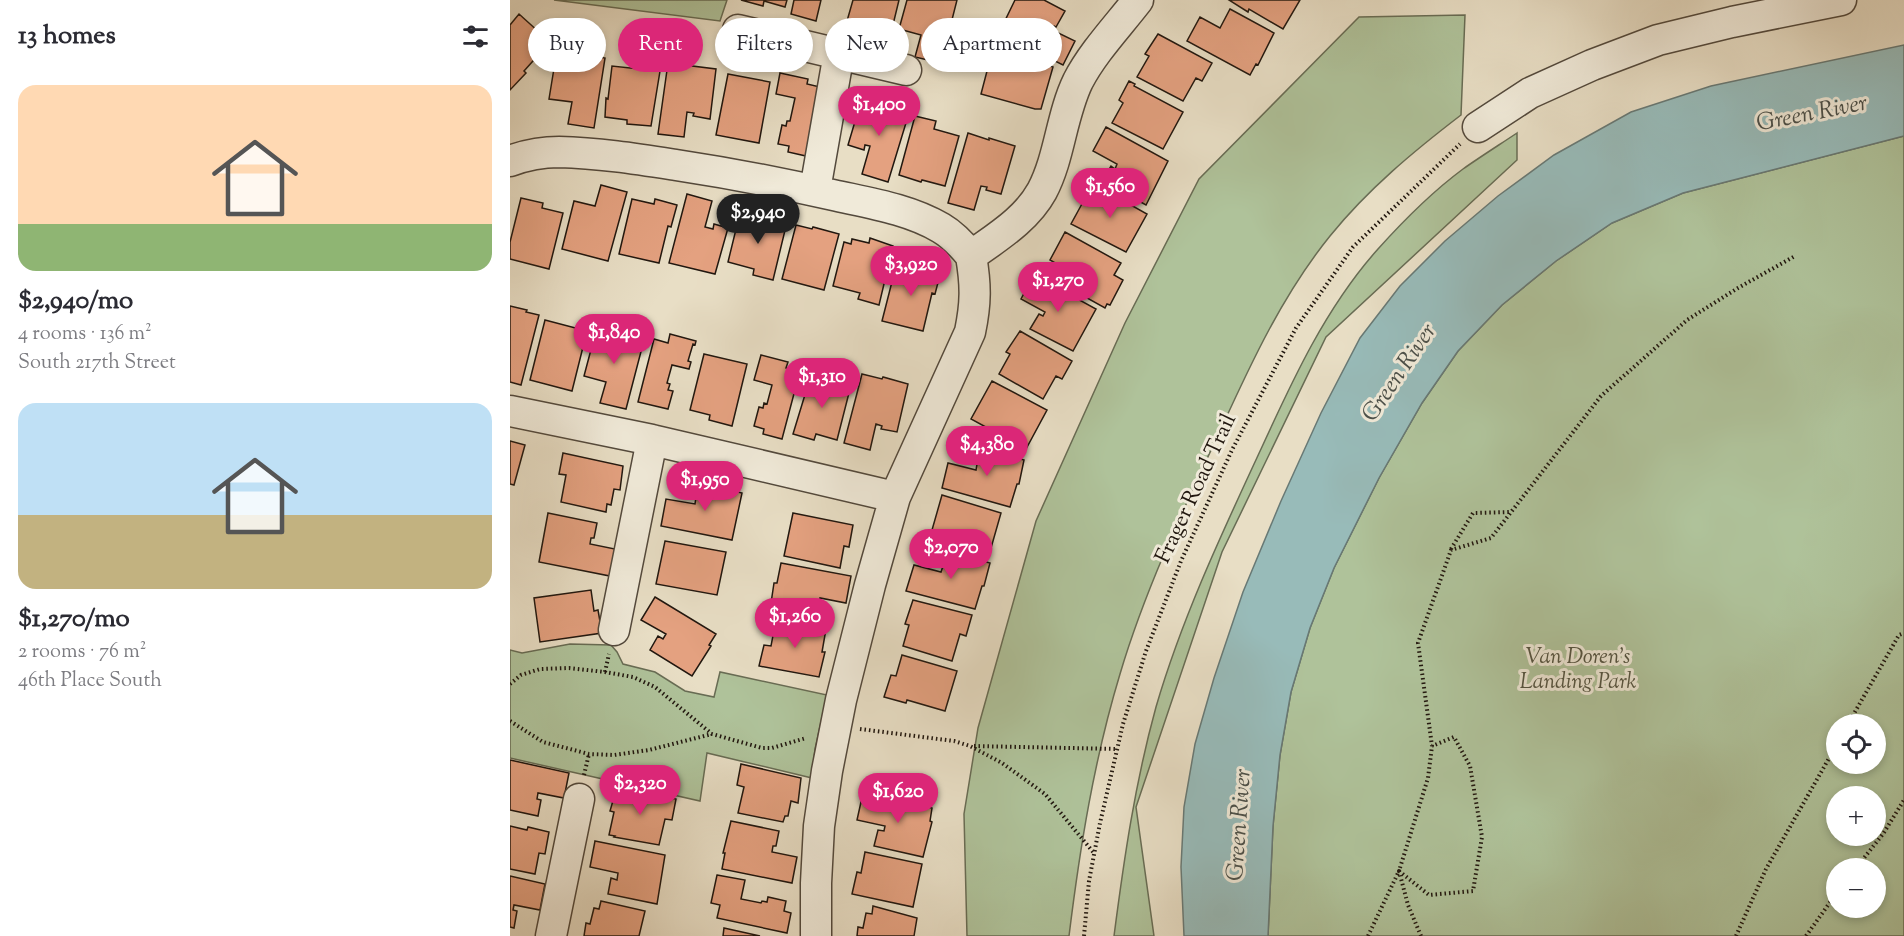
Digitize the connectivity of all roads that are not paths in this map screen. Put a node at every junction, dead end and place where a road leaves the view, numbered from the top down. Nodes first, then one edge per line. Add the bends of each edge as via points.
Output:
1 (1138, 0) edge
2 (1841, 0) edge
3 (836, 72) edge
4 (1479, 127) road end
5 (510, 161) edge
6 (814, 190) junction
7 (971, 256) junction
8 (510, 411) edge
9 (652, 440) junction
10 (895, 497) junction
11 (614, 630) dead end
12 (579, 799) dead end
13 (551, 936) edge
14 (816, 936) edge

1 - 7 street via 1079,80 1041,192 1014,224
2 - 4 street via 1658,40 1530,93
3 - 6 street
5 - 6 street via 538,153 610,155
6 - 7 street via 915,216 943,229
7 - 10 street via 976,285 970,332
8 - 9 street
9 - 10 street
9 - 11 street
10 - 14 street via 847,677 827,771 819,826
12 - 13 street

